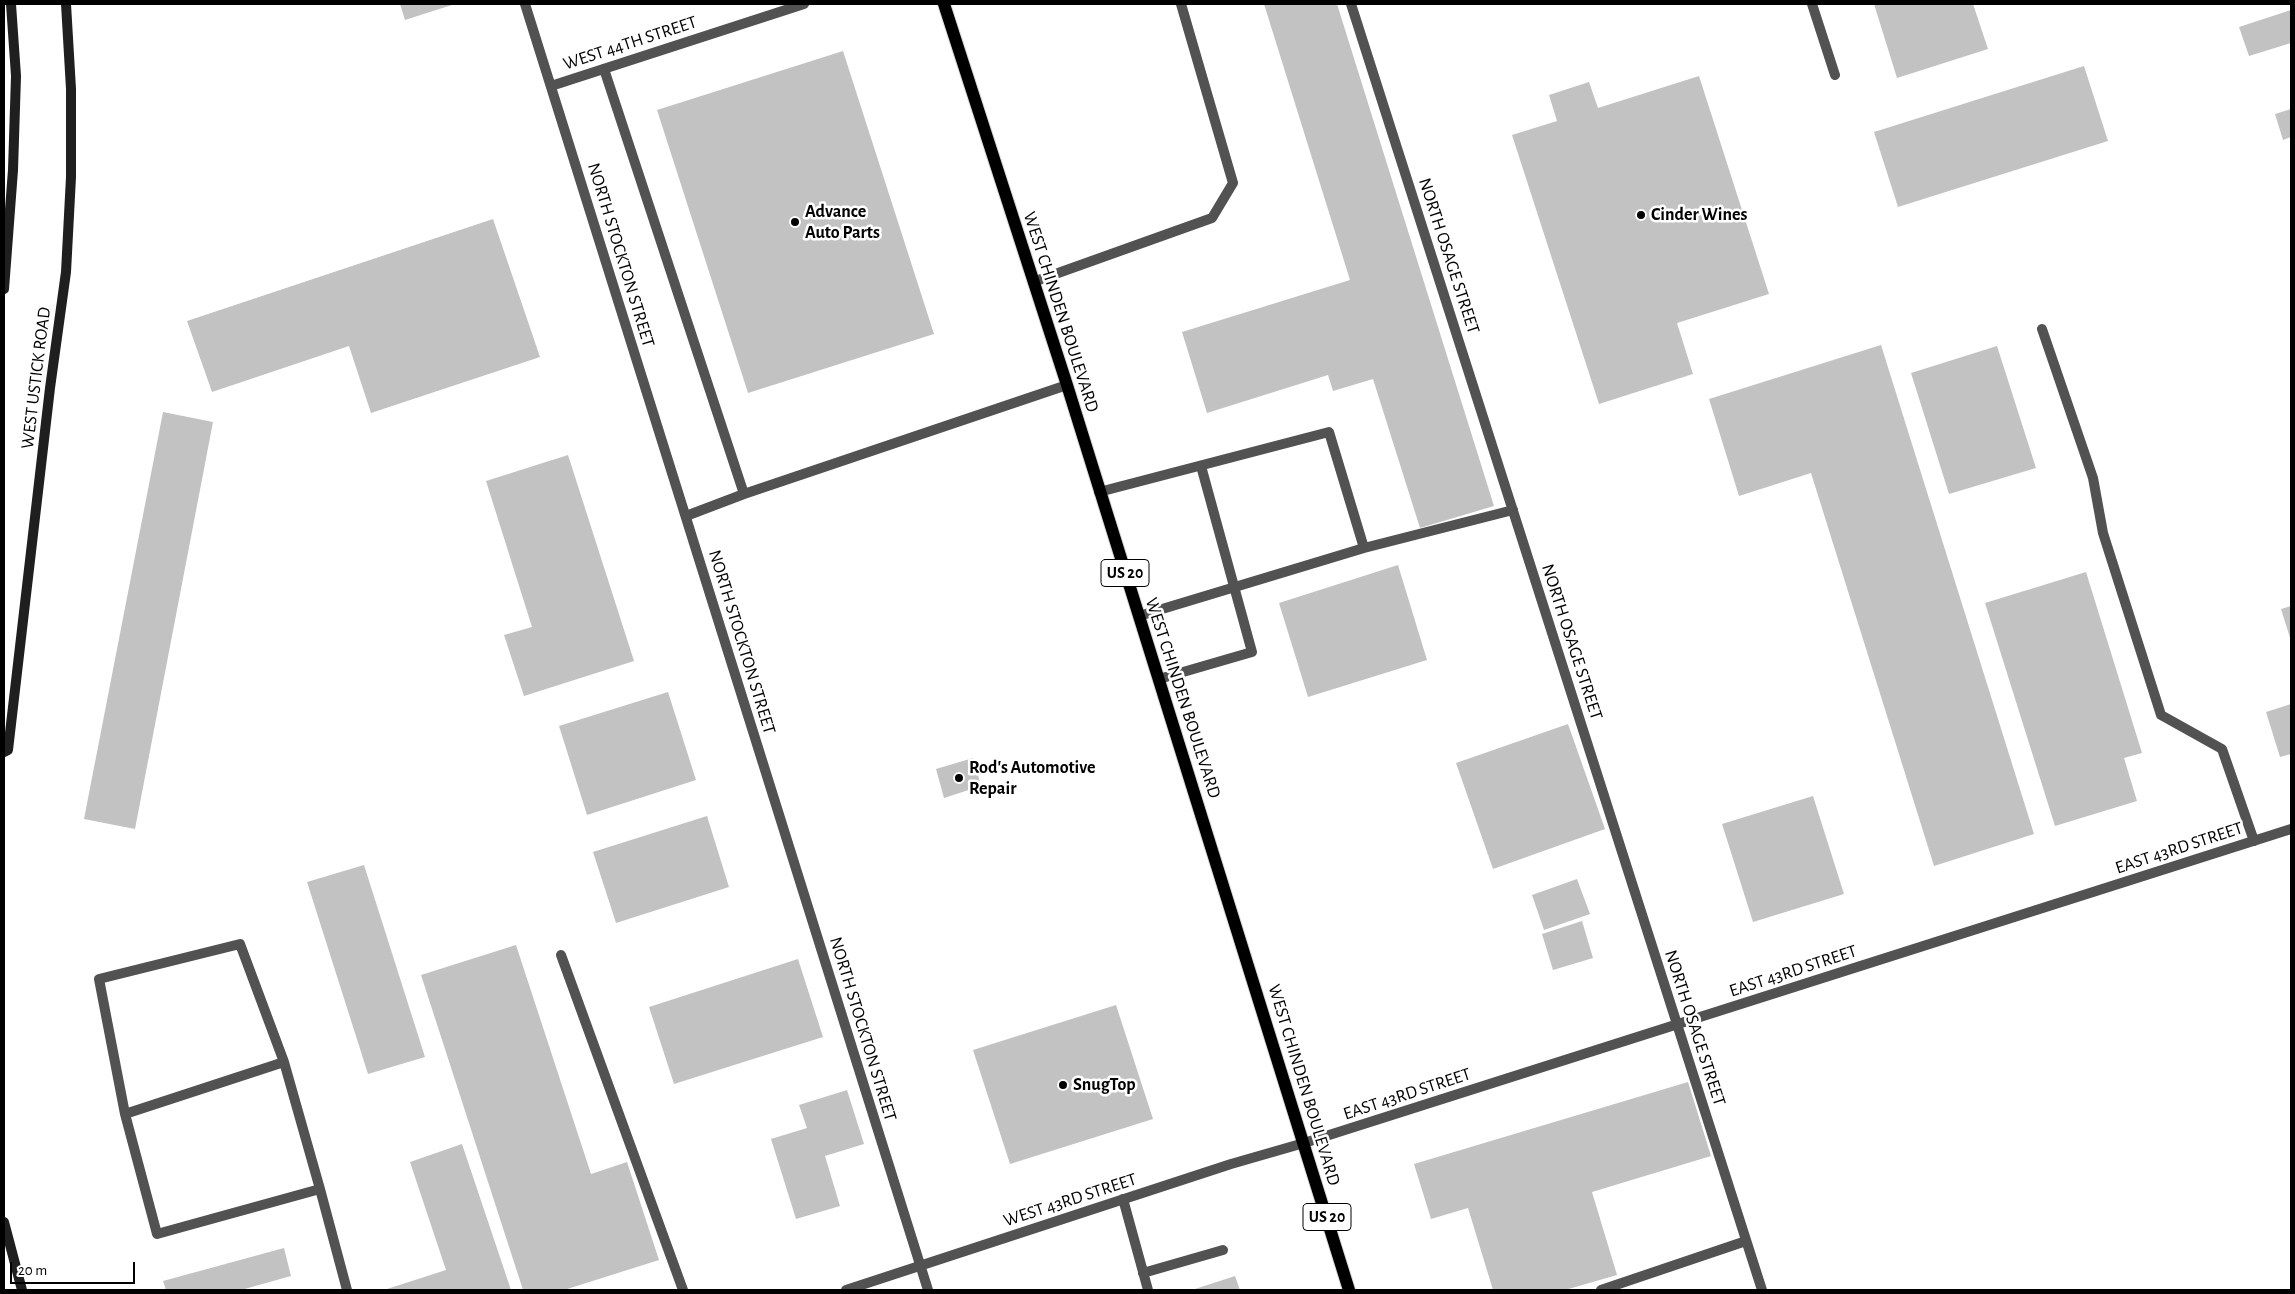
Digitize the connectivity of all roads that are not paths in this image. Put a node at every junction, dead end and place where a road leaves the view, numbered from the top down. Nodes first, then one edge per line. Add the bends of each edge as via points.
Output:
1 (11, 4) edge
2 (66, 4) edge
3 (524, 4) edge
4 (804, 4) edge
5 (944, 4) edge
6 (1181, 4) edge
7 (1351, 4) edge
8 (1812, 4) edge
9 (604, 69) junction
10 (1835, 75) dead end
11 (551, 86) junction
12 (1033, 282) junction
13 (4, 289) edge
14 (2042, 329) dead end
15 (1067, 385) junction
16 (1201, 466) junction
17 (1099, 492) junction
18 (744, 494) junction
19 (1513, 510) junction
20 (686, 516) junction
21 (1364, 548) junction
22 (1234, 586) junction
23 (1139, 616) junction
24 (1159, 679) junction
25 (4, 752) edge
26 (2291, 829) edge
27 (2254, 841) junction
28 (561, 955) dead end
29 (1677, 1024) junction
30 (284, 1062) junction
31 (125, 1114) junction
32 (1304, 1143) junction
33 (320, 1189) junction
34 (1123, 1199) junction
35 (4, 1222) edge
36 (1746, 1241) junction
37 (1222, 1250) dead end
38 (920, 1266) junction
39 (1143, 1273) junction
40 (22, 1290) edge
41 (347, 1290) edge
42 (683, 1290) edge
43 (846, 1290) edge
44 (928, 1290) edge
45 (1148, 1290) edge
46 (1350, 1290) edge
47 (1600, 1290) edge
48 (1762, 1290) edge

1 - 13 main road via 16,76 14,170
2 - 25 main road, WEST USTICK ROAD via 71,89 71,177 66,272 8,750
3 - 11 street, NORTH STOCKTON STREET
4 - 9 street, WEST 44TH STREET
5 - 12 main road, WEST CHINDEN BOULEVARD / US 20
6 - 12 street via 1232,183 1212,218
7 - 19 street, NORTH OSAGE STREET
8 - 10 street
9 - 11 street, WEST 44TH STREET
9 - 18 street
11 - 20 street, NORTH STOCKTON STREET
12 - 15 main road, WEST CHINDEN BOULEVARD / US 20
14 - 27 street via 2093,478 2103,533 2161,715 2222,749
15 - 17 main road, WEST CHINDEN BOULEVARD / US 20
15 - 18 street
16 - 17 street
16 - 21 street via 1329,432
16 - 22 street
17 - 23 main road, WEST CHINDEN BOULEVARD / US 20
18 - 20 street
19 - 21 street
19 - 29 street, NORTH OSAGE STREET
20 - 38 street, NORTH STOCKTON STREET
21 - 22 street
22 - 23 street
22 - 24 street via 1252,652
23 - 24 main road, WEST CHINDEN BOULEVARD / US 20
24 - 32 main road, WEST CHINDEN BOULEVARD / US 20
26 - 27 street, EAST 43RD STREET
27 - 29 street, EAST 43RD STREET
28 - 42 street
29 - 32 street, EAST 43RD STREET
29 - 36 street, NORTH OSAGE STREET
30 - 31 street
30 - 31 street via 240,944 99,979
30 - 33 street
31 - 33 street via 157,1234
32 - 34 street, WEST 43RD STREET
32 - 46 main road, WEST CHINDEN BOULEVARD / US 20
33 - 41 street
34 - 38 street, WEST 43RD STREET
34 - 39 street
35 - 40 main road
36 - 47 street
36 - 48 street, NORTH OSAGE STREET
37 - 39 street
38 - 43 street, WEST 43RD STREET
38 - 44 street, NORTH STOCKTON STREET
39 - 45 street

